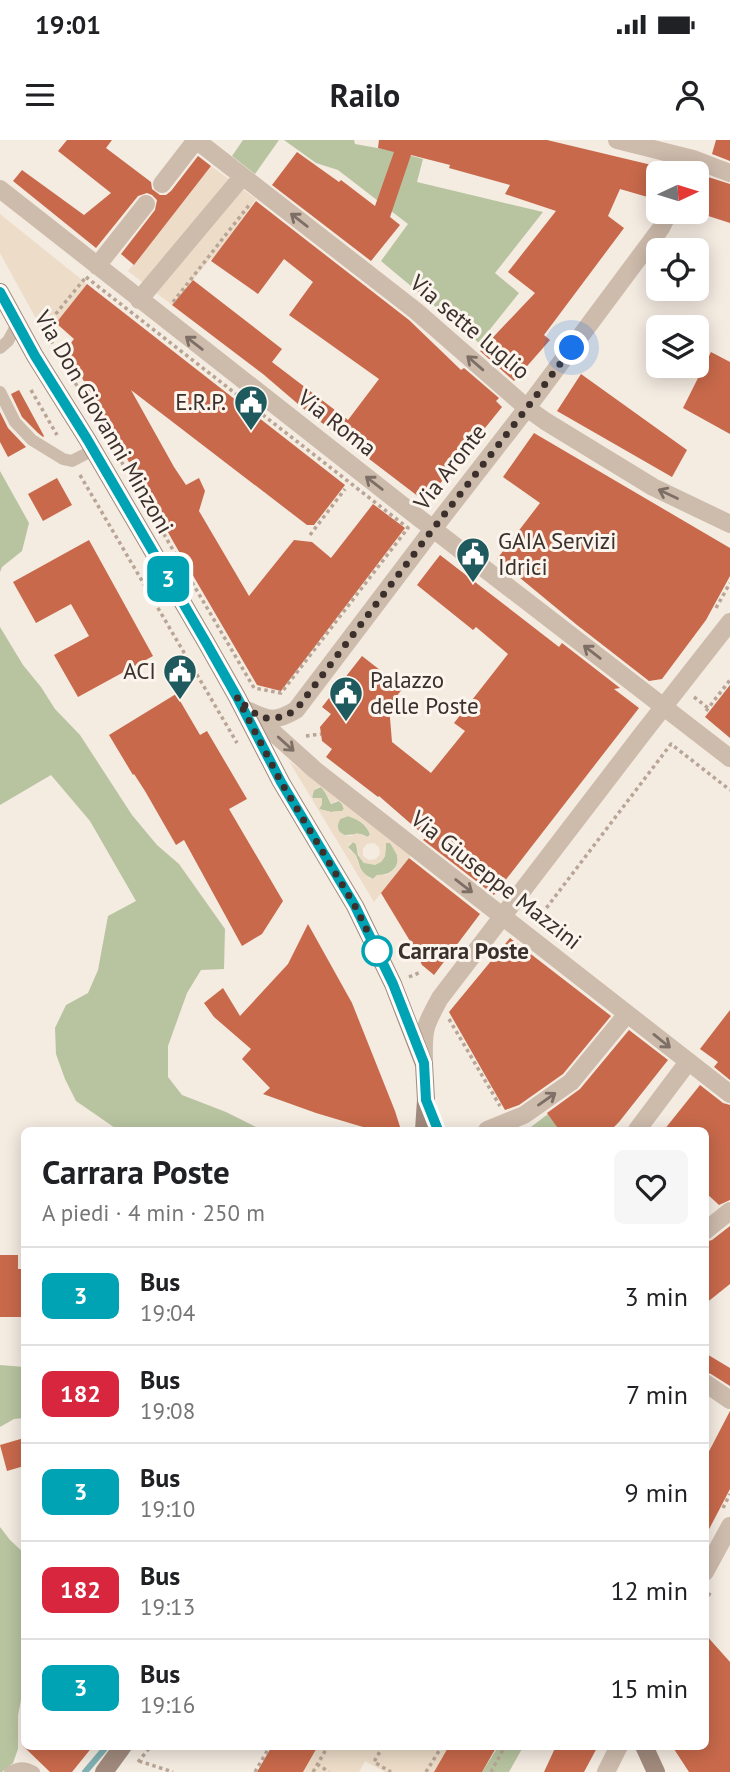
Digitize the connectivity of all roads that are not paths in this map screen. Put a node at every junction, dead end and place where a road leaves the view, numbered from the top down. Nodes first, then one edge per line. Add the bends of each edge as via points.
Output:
1 (196, 140) edge
2 (617, 140) edge
3 (649, 144) edge
4 (680, 161) edge
5 (709, 169) edge
6 (730, 173) edge
7 (242, 177) junction
8 (162, 184) dead end
9 (0, 189) edge
10 (145, 204) dead end
11 (663, 224) edge
12 (97, 266) junction
13 (0, 292) edge
14 (144, 295) junction
15 (18, 323) junction
16 (0, 348) edge
17 (0, 393) edge
18 (527, 408) junction
19 (93, 450) junction
20 (730, 523) edge
21 (433, 529) junction
22 (730, 622) edge
23 (237, 697) junction
24 (250, 711) junction
25 (665, 715) junction
26 (730, 758) edge
27 (503, 917) junction
28 (627, 1014) junction
29 (688, 1062) junction
30 (424, 1063) junction
31 (730, 1094) edge
32 (426, 1100) junction
33 (424, 1127) edge
34 (437, 1127) edge
35 (494, 1127) edge
36 (639, 1127) edge
37 (730, 1211) edge
38 (709, 1228) edge
39 (709, 1386) edge
40 (730, 1400) edge
41 (730, 1526) edge
42 (722, 1553) edge
43 (709, 1568) edge
44 (120, 1750) edge
45 (617, 1750) edge
46 (646, 1750) edge
47 (10, 1772) edge
48 (34, 1772) edge
49 (104, 1772) edge
50 (606, 1772) edge
51 (656, 1772) edge

1 - 7 street, Via sette luglio
1 - 8 street
2 - 3 street
3 - 4 street
5 - 6 street
7 - 14 street
18 -> 7 street, Via sette luglio via 416,311
9 - 12 street, Via Roma
10 - 12 street
11 - 18 street, Via Aronte
12 - 14 street, Via Roma
13 - 15 main road, Via Don Giovanni Minzoni
21 -> 14 street, Via Roma
15 - 16 lane
15 - 19 main road, Via Don Giovanni Minzoni
17 - 19 lane via 15,422 32,440 72,461
20 -> 18 street, Via sette luglio via 653,487
18 - 21 street, Via Aronte
19 - 23 main road, Via Don Giovanni Minzoni
21 - 24 street, Via Aronte via 296,710 283,718 267,719
25 -> 21 street, Via Roma via 646,694
22 - 25 street
23 - 24 street, Via Giuseppe Mazzini
23 - 30 main road, Via Don Giovanni Minzoni via 355,906
24 -> 27 street, Via Giuseppe Mazzini via 315,770
25 - 26 street
25 - 27 street
27 - 28 street, Via Giuseppe Mazzini
27 - 30 street via 427,1020
28 -> 29 street, Via Giuseppe Mazzini
35 -> 28 street via 524,1115 571,1082
29 - 31 street, Via Giuseppe Mazzini
29 - 36 street
30 - 32 main road, Via Don Giovanni Minzoni
32 - 33 main road, Via Don Giovanni Minzoni
32 - 34 main road, Via Don Giovanni Minzoni
37 - 38 street
39 - 40 street
41 - 42 street
42 - 43 street
44 - 49 main road
45 - 50 street
46 - 51 main road
47 - 48 lane via 25,1767

